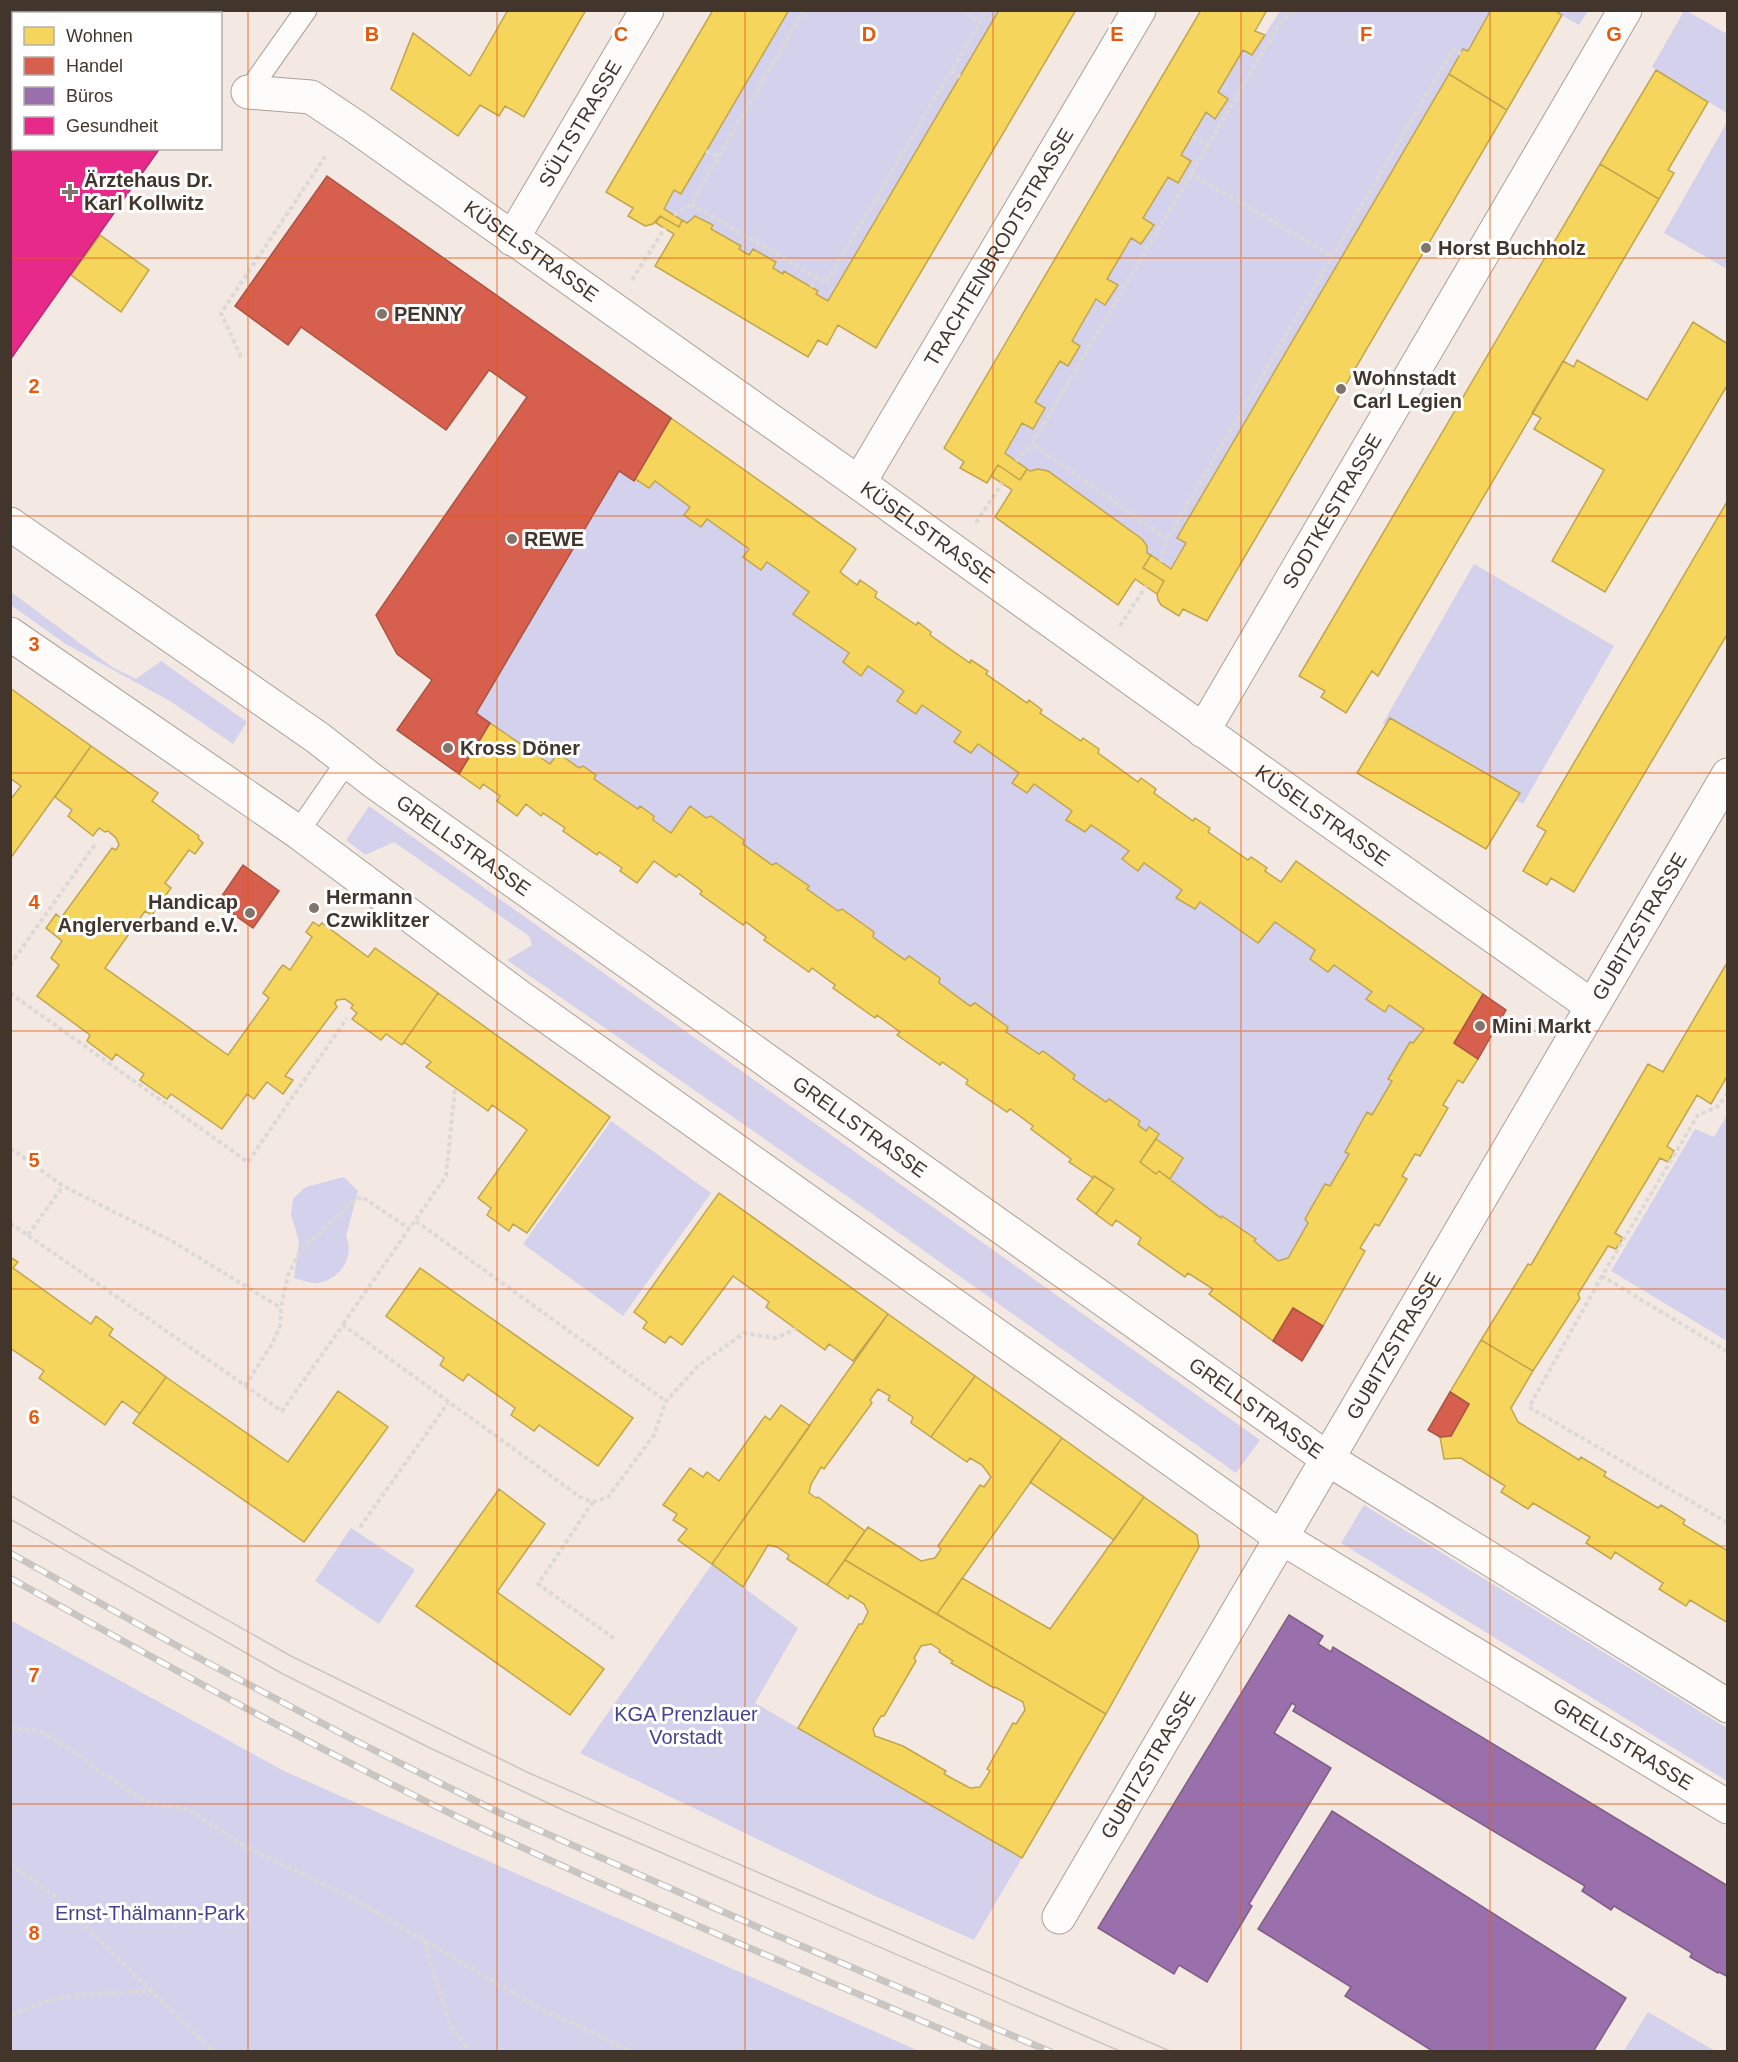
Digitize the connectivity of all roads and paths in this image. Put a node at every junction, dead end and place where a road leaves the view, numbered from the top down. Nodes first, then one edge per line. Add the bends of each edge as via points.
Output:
1 (306, 10) edge
2 (647, 10) edge
3 (804, 10) edge
4 (960, 10) edge
5 (987, 10) edge
6 (1139, 10) edge
7 (1293, 10) edge
8 (1625, 10) edge
9 (980, 22) junction
10 (1461, 54) dead end
11 (951, 71) junction
12 (960, 77) dead end
13 (248, 92) joint
14 (1192, 136) dead end
15 (1207, 146) junction
16 (706, 151) dead end
17 (325, 157) dead end
18 (718, 158) junction
19 (1190, 173) junction
20 (876, 198) junction
21 (885, 203) dead end
22 (691, 204) junction
23 (674, 215) dead end
24 (664, 228) dead end
25 (512, 239) junction
26 (1332, 256) junction
27 (817, 277) junction
28 (628, 286) dead end
29 (811, 287) dead end
30 (242, 357) dead end
31 (1032, 444) junction
32 (1016, 461) dead end
33 (859, 483) junction
34 (1002, 483) dead end
35 (10, 524) edge
36 (972, 530) dead end
37 (1167, 538) junction
38 (1161, 562) dead end
39 (1146, 586) dead end
40 (1116, 632) dead end
41 (10, 634) edge
42 (1203, 731) junction
43 (347, 761) junction
44 (1728, 775) edge
45 (297, 832) junction
46 (96, 843) dead end
47 (10, 965) edge
48 (10, 993) edge
49 (1592, 1006) junction
50 (347, 1018) dead end
51 (455, 1088) dead end
52 (1728, 1093) edge
53 (10, 1148) edge
54 (63, 1186) junction
55 (416, 1221) junction
56 (10, 1223) edge
57 (410, 1229) junction
58 (28, 1235) junction
59 (1602, 1276) junction
60 (281, 1308) junction
61 (343, 1324) junction
62 (796, 1329) dead end
63 (1728, 1352) edge
64 (245, 1386) junction
65 (666, 1401) junction
66 (448, 1403) junction
67 (1328, 1459) junction
68 (593, 1502) junction
69 (1728, 1523) edge
70 (360, 1527) dead end
71 (1282, 1538) junction
72 (615, 1639) dead end
73 (1728, 1706) edge
74 (10, 1728) edge
75 (1728, 1807) edge
76 (10, 1863) edge
77 (1059, 1917) dead end
78 (424, 1940) junction
79 (151, 1991) junction
80 (10, 2015) edge
81 (214, 2052) edge
82 (470, 2052) edge
83 (631, 2052) edge

1 - 13 lane
2 - 25 street, SÜLTSTRASSE
3 - 18 path
4 - 9 path
5 - 9 path
6 - 33 street, TRACHTENBRODTSTRASSE
7 - 15 path via 1281,21
8 - 42 street, SODTKESTRASSE
9 - 11 path
10 - 26 path via 1453,49
11 - 12 path
11 - 20 path
13 - 25 street, KÜSELSTRASSE via 311,97
14 - 15 path
15 - 19 path
16 - 18 path
17 - 30 path via 221,313
18 - 22 path
19 - 26 path
19 - 31 path
20 - 21 path
20 - 27 path via 826,283
22 - 23 path
22 - 27 path
24 - 28 path
25 - 33 street, KÜSELSTRASSE
26 - 37 path
27 - 29 path
31 - 32 path
31 - 37 path
33 - 42 street, KÜSELSTRASSE
34 - 36 path
35 - 43 street, GRELLSTRASSE
37 - 38 path
39 - 40 path
41 - 45 street, GRELLSTRASSE
42 - 49 street, KÜSELSTRASSE
43 - 45 lane
43 - 67 street, GRELLSTRASSE
44 - 49 street, GUBITZSTRASSE
45 - 71 street, GRELLSTRASSE via 521,999
46 - 47 path
48 - 50 path via 248,1162
49 - 67 street, GUBITZSTRASSE
51 - 55 path via 446,1176
52 - 59 path via 1717,1107 1698,1115
53 - 54 path
54 - 58 path
54 - 60 path via 172,1241
55 - 57 path
55 - 65 path
56 - 58 path
57 - 60 path via 362,1197 355,1200 301,1250 288,1275
57 - 61 path
58 - 64 path
59 - 63 path
59 - 69 path via 1529,1407
60 - 64 path via 280,1326 272,1344
61 - 64 path via 282,1412
61 - 66 path
62 - 65 path via 776,1338 744,1333 698,1366
65 - 68 path via 654,1435 608,1497
66 - 68 path via 580,1497
66 - 70 path
67 - 71 street, GUBITZSTRASSE
67 - 73 street, GRELLSTRASSE
68 - 72 path via 538,1584
71 - 75 street, GRELLSTRASSE
71 - 77 street, GUBITZSTRASSE
74 - 78 path via 42,1732 142,1799 190,1811 246,1847 350,1897
76 - 79 path via 53,1895
78 - 82 path via 450,2026
78 - 83 path via 546,2012
79 - 80 path via 77,1995 43,2002
79 - 81 path

